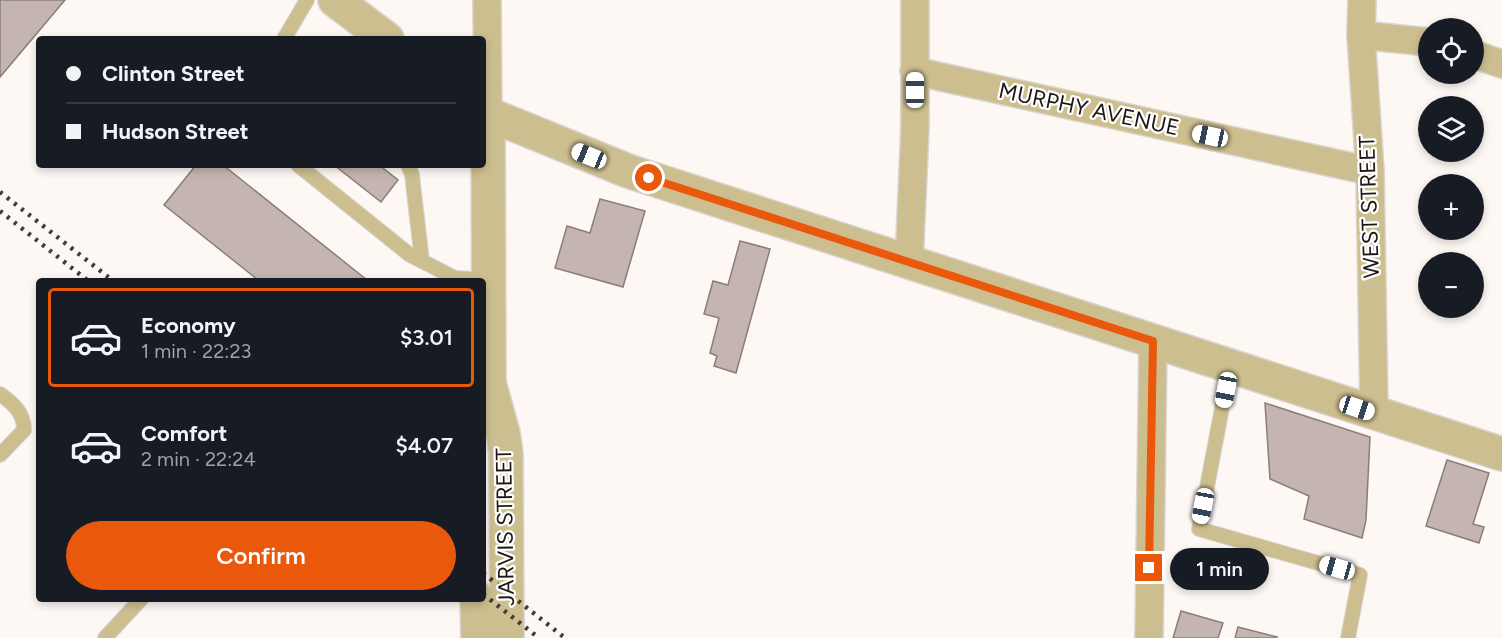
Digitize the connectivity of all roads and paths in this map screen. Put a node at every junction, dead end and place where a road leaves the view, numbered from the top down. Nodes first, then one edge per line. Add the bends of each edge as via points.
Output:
1 (307, 0) edge
2 (335, 0) edge
3 (487, 0) edge
4 (915, 0) edge
5 (1362, 0) edge
6 (1361, 35) junction
7 (286, 36) edge
8 (383, 36) edge
9 (1418, 41) edge
10 (486, 57) edge
11 (1484, 57) edge
12 (1502, 63) edge
13 (914, 71) junction
14 (486, 114) edge
15 (302, 168) edge
16 (409, 168) edge
17 (486, 168) edge
18 (1370, 171) junction
19 (422, 261) junction
20 (909, 262) junction
21 (455, 278) edge
22 (488, 280) joint
23 (1153, 341) junction
24 (1230, 366) junction
25 (0, 394) edge
26 (486, 394) edge
27 (1374, 414) junction
28 (1502, 454) edge
29 (0, 455) edge
30 (138, 602) edge
31 (477, 602) edge
32 (105, 638) edge
33 (478, 638) edge
34 (507, 638) edge
35 (1149, 638) edge
36 (1348, 638) edge

1 - 7 lane
2 - 8 street
3 - 10 street, JARVIS STREET
4 - 13 street
5 - 6 street, WEST STREET
6 - 9 street
6 - 18 street, WEST STREET
11 - 12 street
13 - 18 street, MURPHY AVENUE
13 - 20 street
14 - 20 street via 628,171
15 - 19 lane
16 - 19 lane
17 - 22 street, JARVIS STREET
18 - 27 street, WEST STREET
19 - 21 lane
20 - 23 street
22 - 26 street, JARVIS STREET
23 - 24 street
23 - 35 street
24 - 27 street
24 - 36 lane via 1199,529 1360,575
25 - 29 lane via 24,419 24,430
26 - 34 street, JARVIS STREET via 503,433 506,454
27 - 28 street
30 - 32 lane
31 - 33 street, JARVIS STREET

